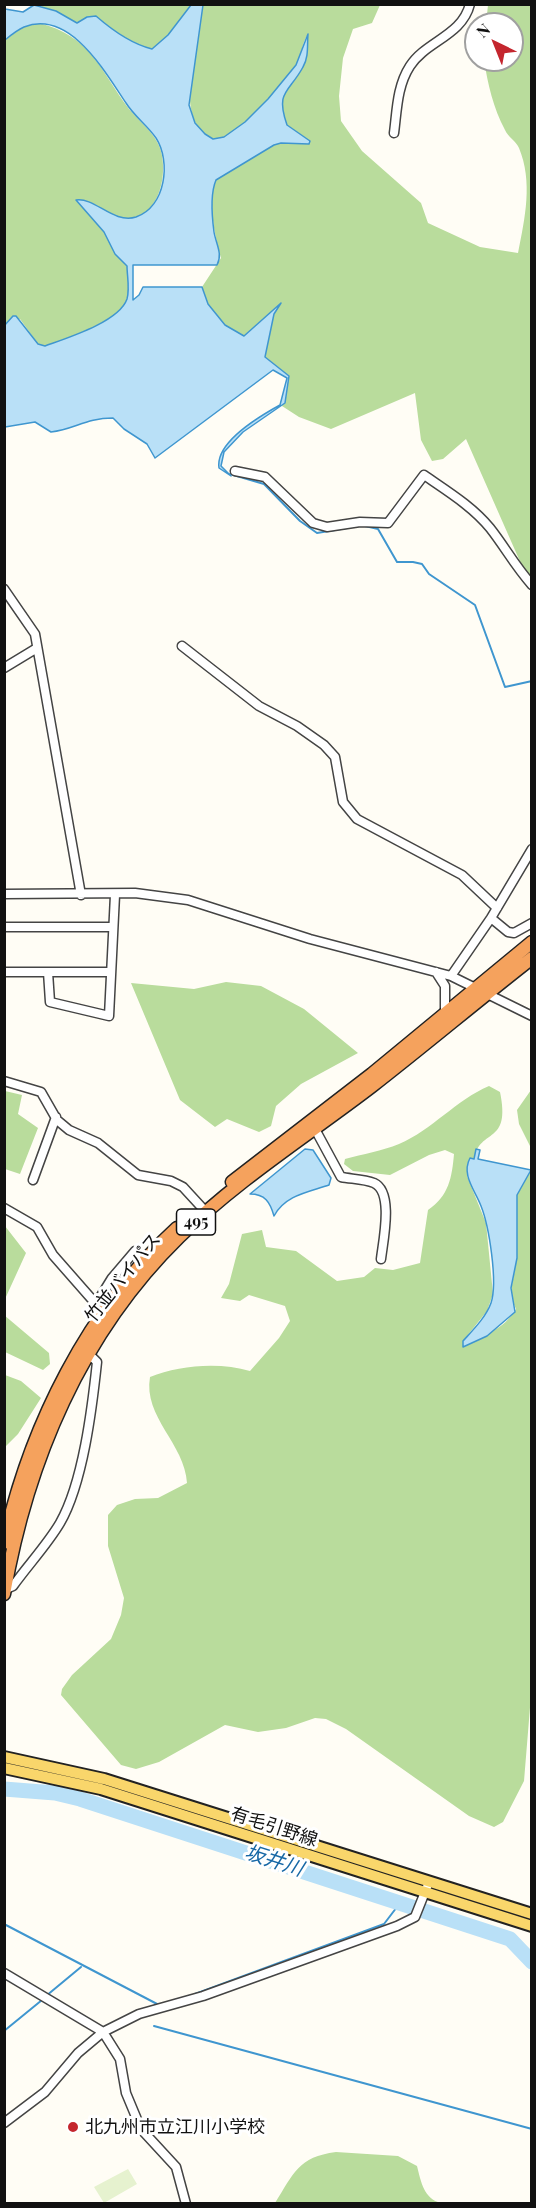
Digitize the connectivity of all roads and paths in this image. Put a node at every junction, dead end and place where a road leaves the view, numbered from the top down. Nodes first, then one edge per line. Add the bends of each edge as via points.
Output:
1 (470, 4) edge
2 (394, 133) dead end
3 (235, 471) dead end
4 (531, 585) edge
5 (4, 589) edge
6 (182, 646) dead end
7 (38, 648) junction
8 (4, 668) edge
9 (531, 849) edge
10 (4, 894) edge
11 (81, 895) junction
12 (115, 895) junction
13 (497, 908) junction
14 (491, 918) junction
15 (531, 923) edge
16 (4, 927) edge
17 (112, 927) junction
18 (531, 942) edge
19 (531, 958) edge
20 (4, 972) edge
21 (48, 972) junction
22 (111, 972) junction
23 (436, 972) junction
24 (451, 976) junction
25 (475, 987) junction
26 (487, 993) junction
27 (445, 1011) junction
28 (531, 1016) edge
29 (4, 1081) edge
30 (56, 1116) junction
31 (315, 1129) junction
32 (33, 1180) dead end
33 (4, 1208) edge
34 (204, 1209) junction
35 (381, 1259) dead end
36 (145, 1260) junction
37 (88, 1353) junction
38 (4, 1543) edge
39 (5, 1590) edge
40 (4, 1594) edge
41 (4, 1756) edge
42 (4, 1768) edge
43 (425, 1892) junction
44 (531, 1914) edge
45 (531, 1926) edge
46 (4, 1973) edge
47 (103, 2032) junction
48 (4, 2123) edge
49 (186, 2204) edge

1 - 2 street via 463,21 411,64 400,86
3 - 4 street via 265,477 305,517 327,527 388,523 424,475 471,508
5 - 7 street via 35,634
6 - 13 street via 259,706 324,745 335,757 343,802 357,819 462,874
7 - 8 street
7 - 11 street
9 - 13 street
10 - 11 street
11 - 12 street
12 - 17 street
12 - 23 street via 135,893 188,900 310,939
13 - 14 street
14 - 15 street via 514,933
14 - 24 street
16 - 17 street
17 - 22 street
18 - 25 highway, 竹並バイパス / 495
19 - 26 highway, 竹並バイパス / 495
20 - 21 street
21 - 22 street
21 - 22 street via 50,1002 110,1016
23 - 24 street
23 - 27 street via 445,986
24 - 25 street
25 - 26 street
25 - 27 highway, 竹並バイパス / 495
26 - 28 street
26 - 31 highway, 竹並バイパス / 495
27 - 34 highway, 竹並バイパス / 495
29 - 30 street via 41,1092
30 - 32 street
30 - 34 street via 69,1130 98,1143 138,1175 183,1187
31 - 34 highway, 竹並バイパス / 495
31 - 35 street via 341,1177 375,1183 381,1190 386,1201
33 - 36 street via 37,1227 53,1255 96,1304 135,1251
34 - 36 highway, 竹並バイパス / 495
34 - 37 highway, 竹並バイパス / 495 via 152,1266
36 - 38 highway, 竹並バイパス / 495 via 105,1311 63,1379 25,1475
37 - 39 highway, 竹並バイパス / 495 via 57,1413 32,1481
37 - 39 street via 97,1362 93,1397 69,1501 60,1524 13,1586
39 - 40 highway, 竹並バイパス / 495
41 - 43 main road, 有毛引野線 via 104,1779
42 - 43 main road, 有毛引野線 via 101,1789
43 - 44 main road, 有毛引野線
43 - 45 main road, 有毛引野線
43 - 47 street via 415,1917 203,1996 139,2014
46 - 47 street
47 - 48 street via 78,2053 45,2092
47 - 49 street via 120,2059 126,2093 141,2129 176,2167

